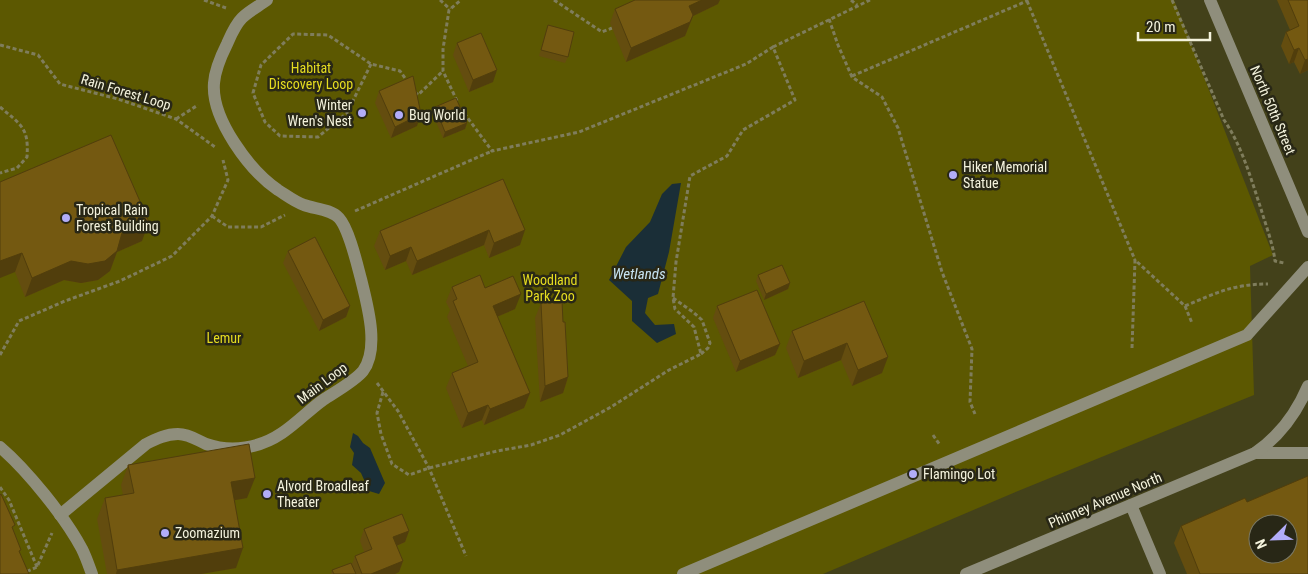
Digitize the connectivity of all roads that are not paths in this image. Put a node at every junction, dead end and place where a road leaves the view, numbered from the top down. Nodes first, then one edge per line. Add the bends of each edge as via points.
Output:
1 (266, 0) edge
2 (1210, 0) edge
3 (1308, 232) edge
4 (1308, 267) edge
5 (1308, 386) edge
6 (0, 447) edge
7 (1255, 453) junction
8 (1308, 453) edge
9 (1131, 505) junction
10 (60, 515) junction
11 (92, 574) edge
12 (683, 574) edge
13 (966, 574) edge
14 (1160, 574) edge

1 - 10 street, Main Loop via 237,24 218,66 214,94 229,134 250,164 276,188 303,205 340,218 353,250 370,320 371,340 366,366 283,432 256,446 222,448 178,434 157,438
2 - 3 street, North 50th Street
4 - 12 street via 1247,335
5 - 7 street, Phinney Avenue North via 1300,406 1279,434
6 - 10 street
7 - 8 street, Phinney Avenue North
7 - 9 street, Phinney Avenue North
9 - 13 street, Phinney Avenue North
9 - 14 street
10 - 11 street via 82,549

